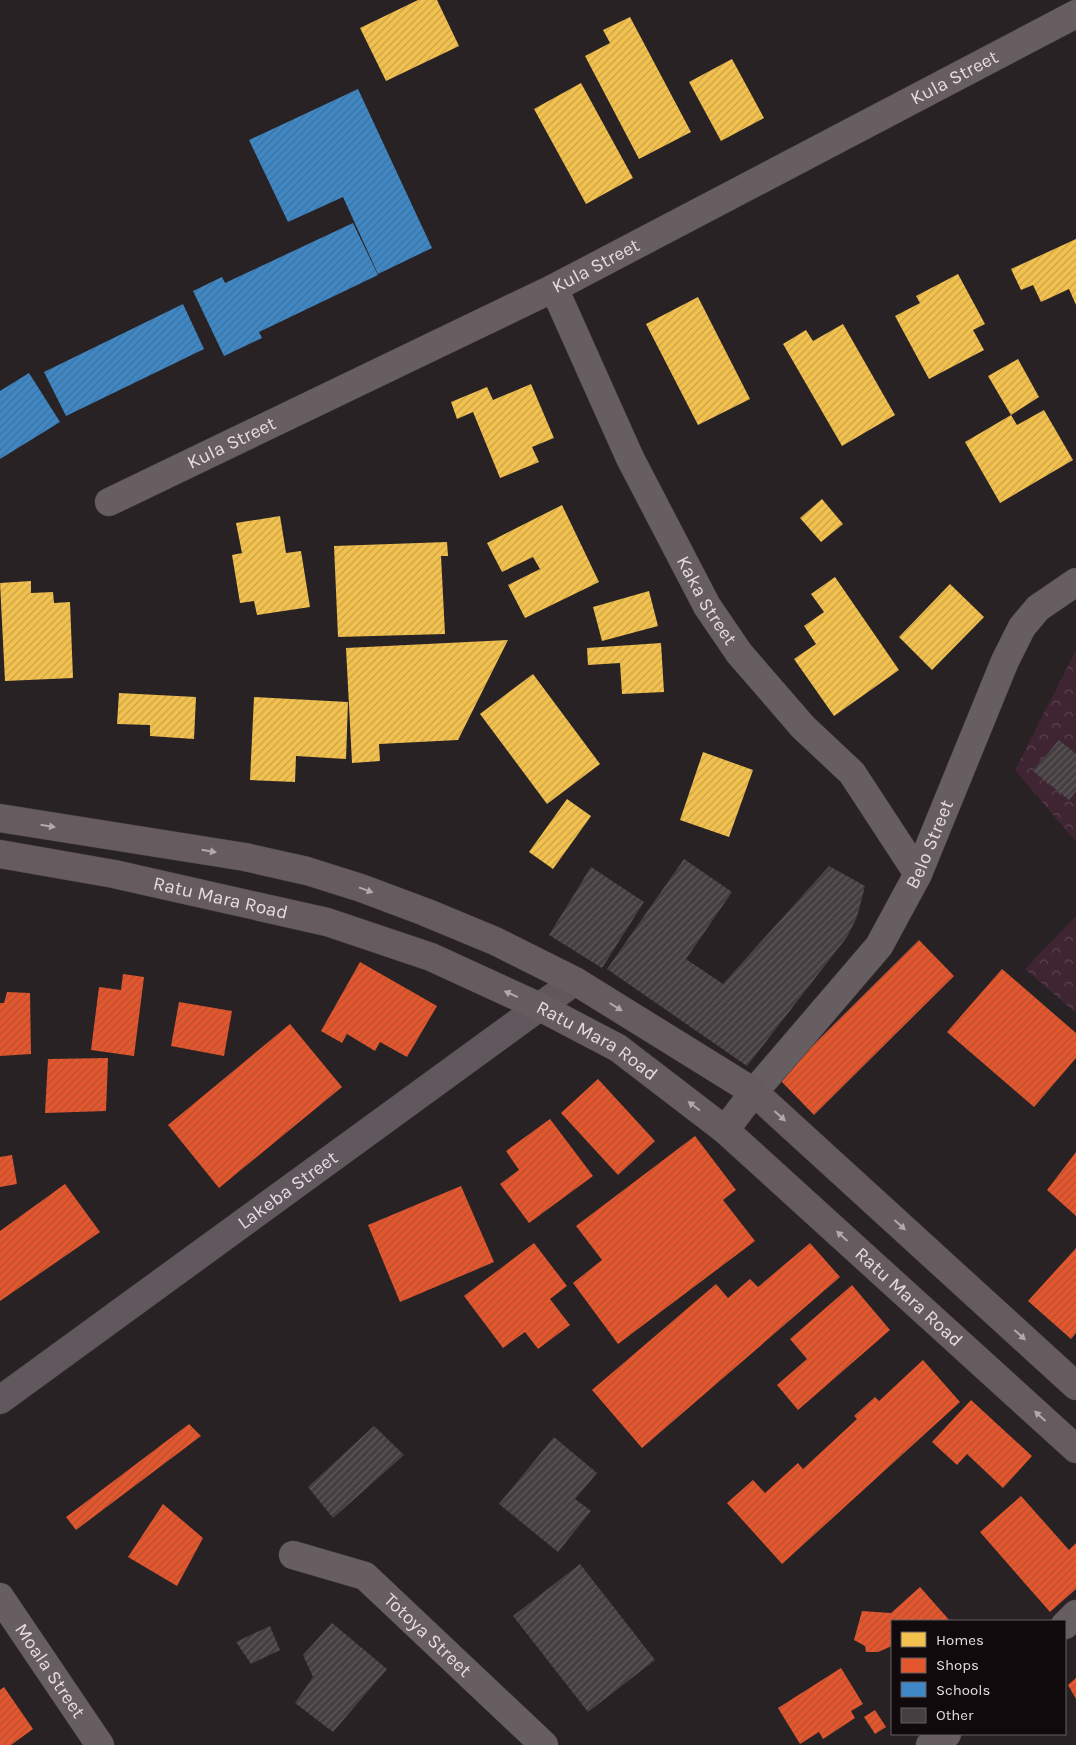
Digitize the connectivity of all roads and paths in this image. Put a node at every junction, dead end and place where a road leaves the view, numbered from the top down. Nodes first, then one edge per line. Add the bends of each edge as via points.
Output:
1 (1076, 14) edge
2 (554, 288) junction
3 (109, 502) dead end
4 (1076, 582) edge
5 (0, 818) edge
6 (0, 854) edge
7 (918, 874) junction
8 (575, 981) junction
9 (540, 1007) junction
10 (754, 1092) junction
11 (725, 1130) junction
12 (1076, 1386) edge
13 (0, 1400) edge
14 (1076, 1449) edge
15 (293, 1555) dead end
16 (0, 1597) edge
17 (1076, 1614) edge
18 (1066, 1624) edge
19 (945, 1735) edge
20 (100, 1745) edge
21 (544, 1745) edge
22 (930, 1745) edge

1 - 2 street, Kula Street
2 - 3 street, Kula Street
2 - 7 street, Kaka Street via 630,458 706,606 739,653 803,727 852,773
4 - 7 street, Belo Street via 1038,608 1022,627
5 -> 8 highway via 245,857 307,871 433,915 495,941
9 -> 6 highway, Ratu Mara Road via 431,958 327,922 114,874
7 - 10 street, Belo Street via 879,946
8 - 9 main road, Lakeba Street
8 -> 10 highway
11 -> 9 highway, Ratu Mara Road via 618,1048
9 - 13 main road, Lakeba Street
10 - 11 highway
10 -> 12 highway
14 -> 11 highway, Ratu Mara Road
15 - 21 street, Totoya Street via 365,1576
16 - 20 street, Moala Street
17 - 18 street
19 - 22 street

